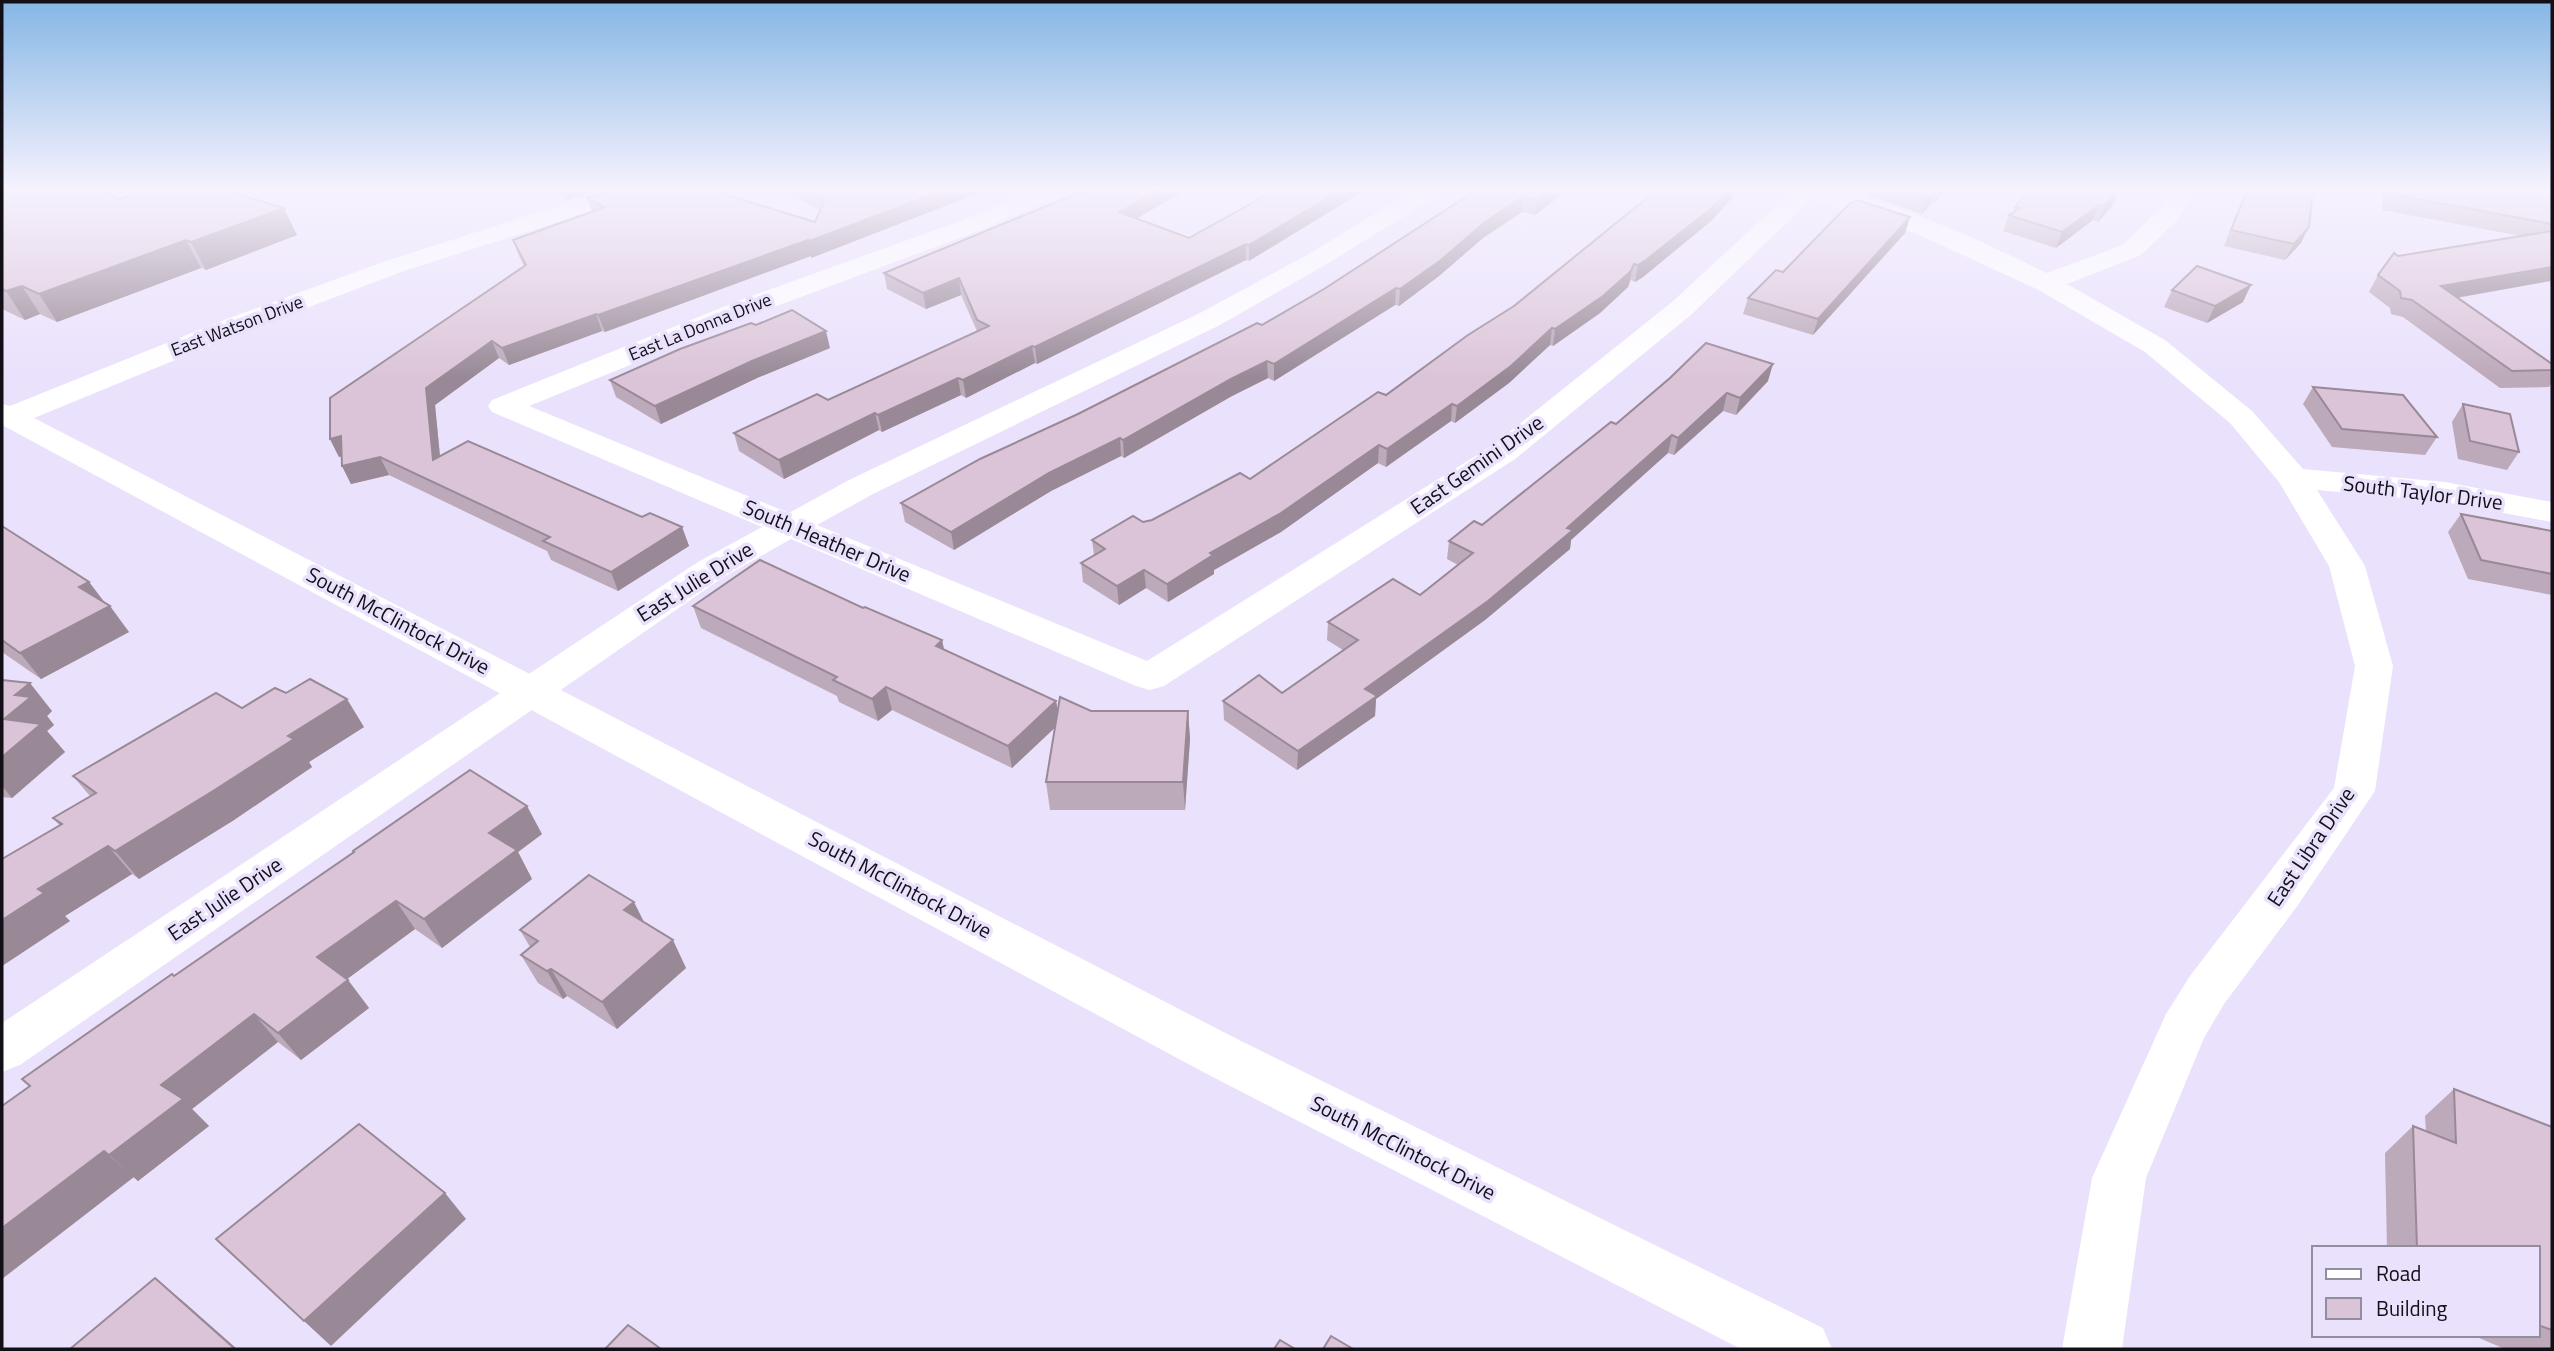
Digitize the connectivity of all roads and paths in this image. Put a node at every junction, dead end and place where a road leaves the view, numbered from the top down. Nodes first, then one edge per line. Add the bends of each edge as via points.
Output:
1 (439, 252) edge
2 (898, 252) edge
3 (1329, 252) edge
4 (1740, 252) edge
5 (1986, 252) edge
6 (2127, 252) edge
7 (2046, 283) junction
8 (503, 406) joint
9 (4, 417) edge
10 (2293, 478) junction
11 (2552, 512) edge
12 (789, 525) junction
13 (1150, 677) joint
14 (529, 691) junction
15 (2, 1050) edge
16 (1802, 1349) edge
17 (2092, 1349) edge

1 - 9 street, East Watson Drive via 231,327
2 - 8 street, East La Donna Drive
3 - 12 street, East Julie Drive via 1208,320
4 - 13 street, East Gemini Drive via 1682,308 1504,452
5 - 7 street, East Libra Drive
6 - 7 street
7 - 10 street, East Libra Drive via 2155,346 2241,417
8 - 12 street, South Heather Drive
9 - 14 street, South McClintock Drive
10 - 11 street, South Taylor Drive via 2445,492
10 - 17 street, East Libra Drive via 2347,566 2374,666 2354,791 2183,1029 2119,1178
12 - 13 street, South Heather Drive
12 - 14 street, East Julie Drive via 710,570
14 - 15 street, East Julie Drive
14 - 16 street, South McClintock Drive via 1223,1057

